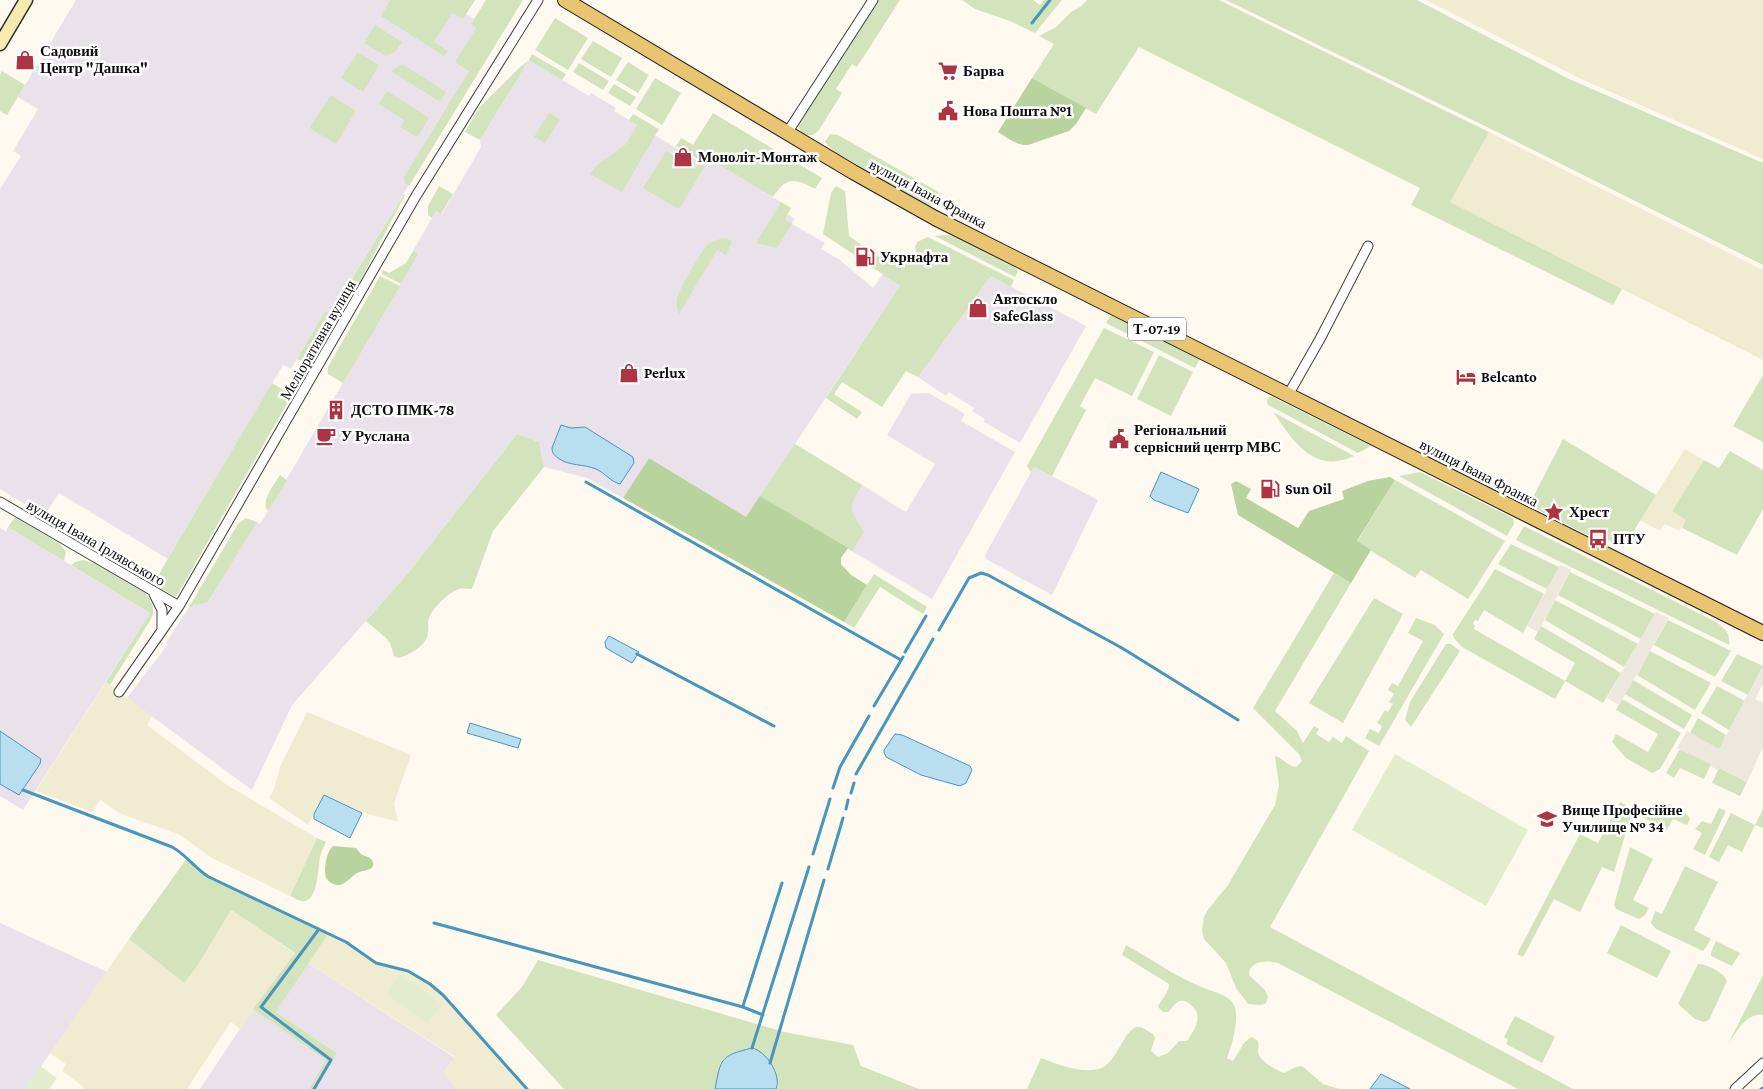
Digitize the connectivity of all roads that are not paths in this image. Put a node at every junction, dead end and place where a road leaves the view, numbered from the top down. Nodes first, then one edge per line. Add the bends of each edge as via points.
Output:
1 (26, 0) edge
2 (538, 0) edge
3 (565, 0) edge
4 (873, 0) edge
5 (0, 44) edge
6 (787, 133) junction
7 (1368, 246) dead end
8 (1288, 395) junction
9 (0, 502) edge
10 (153, 592) junction
11 (179, 606) junction
12 (162, 632) junction
13 (1763, 634) edge
14 (119, 692) dead end
15 (1763, 1063) edge
16 (1735, 1089) edge

1 - 5 main road
2 - 11 street, Меліоративна вулиця via 416,196
3 - 6 main road, вулиця Івана Франка / Т-07-19
4 - 6 street
6 - 8 main road, вулиця Івана Франка / Т-07-19 via 935,218
7 - 8 street
8 - 13 main road, вулиця Івана Франка / Т-07-19
9 - 10 street, вулиця Івана Ірлявського
10 - 11 street, вулиця Івана Ірлявського
10 - 12 street via 162,610
11 - 12 street, Меліоративна вулиця
12 - 14 street, Меліоративна вулиця
15 - 16 street

